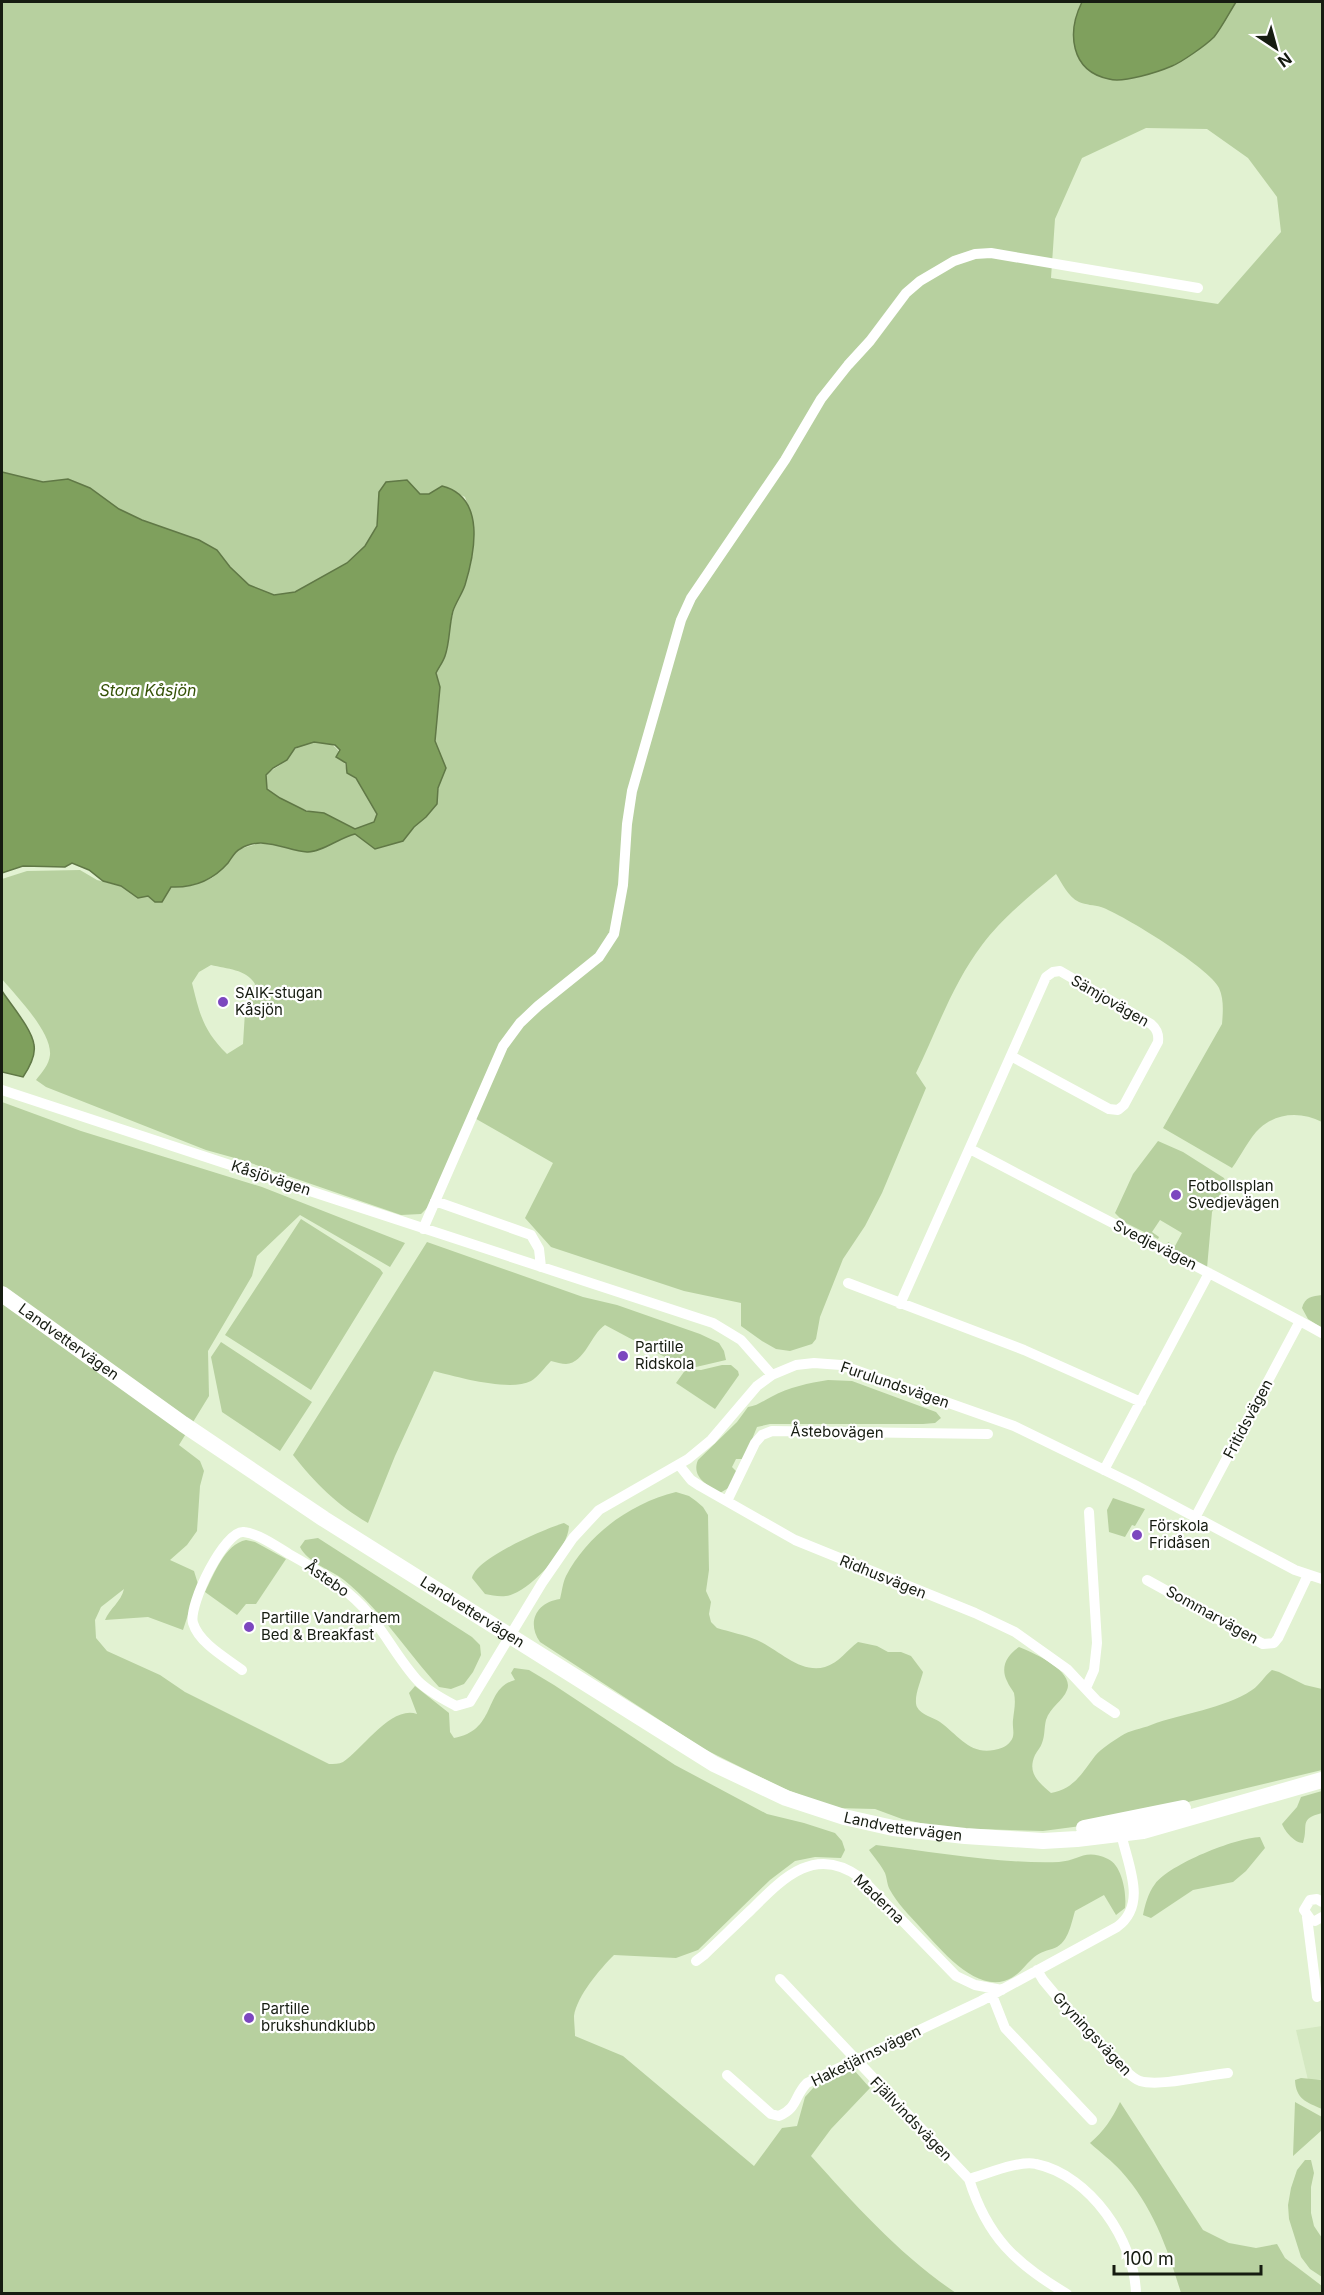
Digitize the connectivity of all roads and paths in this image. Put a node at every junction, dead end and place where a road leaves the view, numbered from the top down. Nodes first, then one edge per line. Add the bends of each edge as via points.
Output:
1 (1198, 288) dead end
2 (1011, 1056) junction
3 (2, 1090) edge
4 (970, 1149) junction
5 (435, 1201) junction
6 (423, 1229) junction
7 (541, 1267) junction
8 (1209, 1273) junction
9 (848, 1283) dead end
10 (2, 1294) edge
11 (900, 1304) junction
12 (1300, 1321) junction
13 (1323, 1333) edge
14 (772, 1375) junction
15 (1141, 1402) junction
16 (988, 1434) dead end
17 (679, 1465) junction
18 (1104, 1470) junction
19 (727, 1501) junction
20 (1089, 1512) dead end
21 (1196, 1516) junction
22 (1308, 1575) junction
23 (1323, 1579) edge
24 (1147, 1580) dead end
25 (511, 1637) junction
26 (242, 1670) dead end
27 (1086, 1688) junction
28 (1115, 1713) dead end
29 (1323, 1774) edge
30 (1323, 1780) edge
31 (1120, 1828) junction
32 (1322, 1901) edge
33 (1307, 1917) junction
34 (1323, 1917) edge
35 (696, 1960) dead end
36 (1036, 1970) junction
37 (780, 1979) dead end
38 (1003, 1990) junction
39 (992, 1995) junction
40 (1317, 1997) dead end
41 (856, 2061) junction
42 (1228, 2073) dead end
43 (727, 2075) dead end
44 (1092, 2120) dead end
45 (969, 2179) junction
46 (1067, 2294) edge
47 (1136, 2294) edge

1 - 5 street via 990,253 954,261 906,293 821,399 785,460 691,598 681,620 632,791 614,934 599,957 538,1006 503,1046
2 - 2 street, Sämjovägen via 1109,1109 1118,1110 1159,1037 1151,1024 1056,971 1046,977
2 - 4 street, Sämjovägen
3 - 6 street, Kåsjövägen
4 - 8 street, Svedjevägen
4 - 11 street, Sämjovägen
5 - 6 street
5 - 7 street via 531,1235 539,1249
6 - 7 street, Kåsjövägen
7 - 14 street, Kåsjövägen via 713,1323 741,1340
8 - 12 street
8 - 15 street, Svedjevägen
9 - 11 street
10 - 25 street, Landvettervägen via 289,1496
11 - 15 street via 1024,1350
12 - 13 street
12 - 21 street, Fritidsvägen
14 - 17 street, Furulundsvägen via 757,1386 711,1440
14 - 18 street, Furulundsvägen via 796,1365 841,1365 1014,1426
15 - 18 street, Svedjevägen
16 - 19 street, Åstebovägen via 766,1432 755,1443
17 - 19 street, Ridhusvägen via 691,1480
17 - 25 street, Furulundsvägen via 608,1503 585,1523 542,1583
18 - 21 street, Furulundsvägen
19 - 27 street, Ridhusvägen via 795,1540 1007,1628 1067,1669
20 - 27 street via 1097,1643 1094,1670
21 - 22 street, Furulundsvägen
22 - 23 street, Furulundsvägen
22 - 24 street, Sommarvägen via 1278,1638 1269,1644
25 - 26 street, Åstebo via 470,1702 456,1706 420,1683 375,1621 336,1583 269,1543 238,1532 221,1552 201,1588 192,1619 201,1636
25 - 31 street, Landvettervägen via 714,1764 786,1798 844,1817 893,1828 1043,1841
27 - 28 street, Ridhusvägen
29 - 31 street, Landvettervägen
30 - 31 street, Landvettervägen via 1143,1831
31 - 36 street, Haketjärnsvägen via 1133,1880 1133,1909 1129,1917 1118,1927
32 - 33 street via 1314,1899 1307,1903
33 - 34 street via 1315,1921
33 - 40 street
35 - 38 street, Maderna via 786,1877 806,1867 826,1864 861,1878 956,1976 975,1985
36 - 38 street, Haketjärnsvägen
36 - 42 street, Gryningsvägen via 1122,2068 1138,2080 1154,2082
37 - 41 street, Fjällvindsvägen
38 - 39 street, Haketjärnsvägen
39 - 41 street, Haketjärnsvägen
39 - 44 street via 1005,2028
41 - 43 street, Haketjärnsvägen via 807,2083 790,2110 779,2116 771,2114
41 - 45 street, Fjällvindsvägen
45 - 46 street, Fjällvindsvägen via 984,2218 1003,2244 1023,2264
45 - 47 street via 1035,2163 1079,2186 1107,2213 1117,2229 1136,2276

